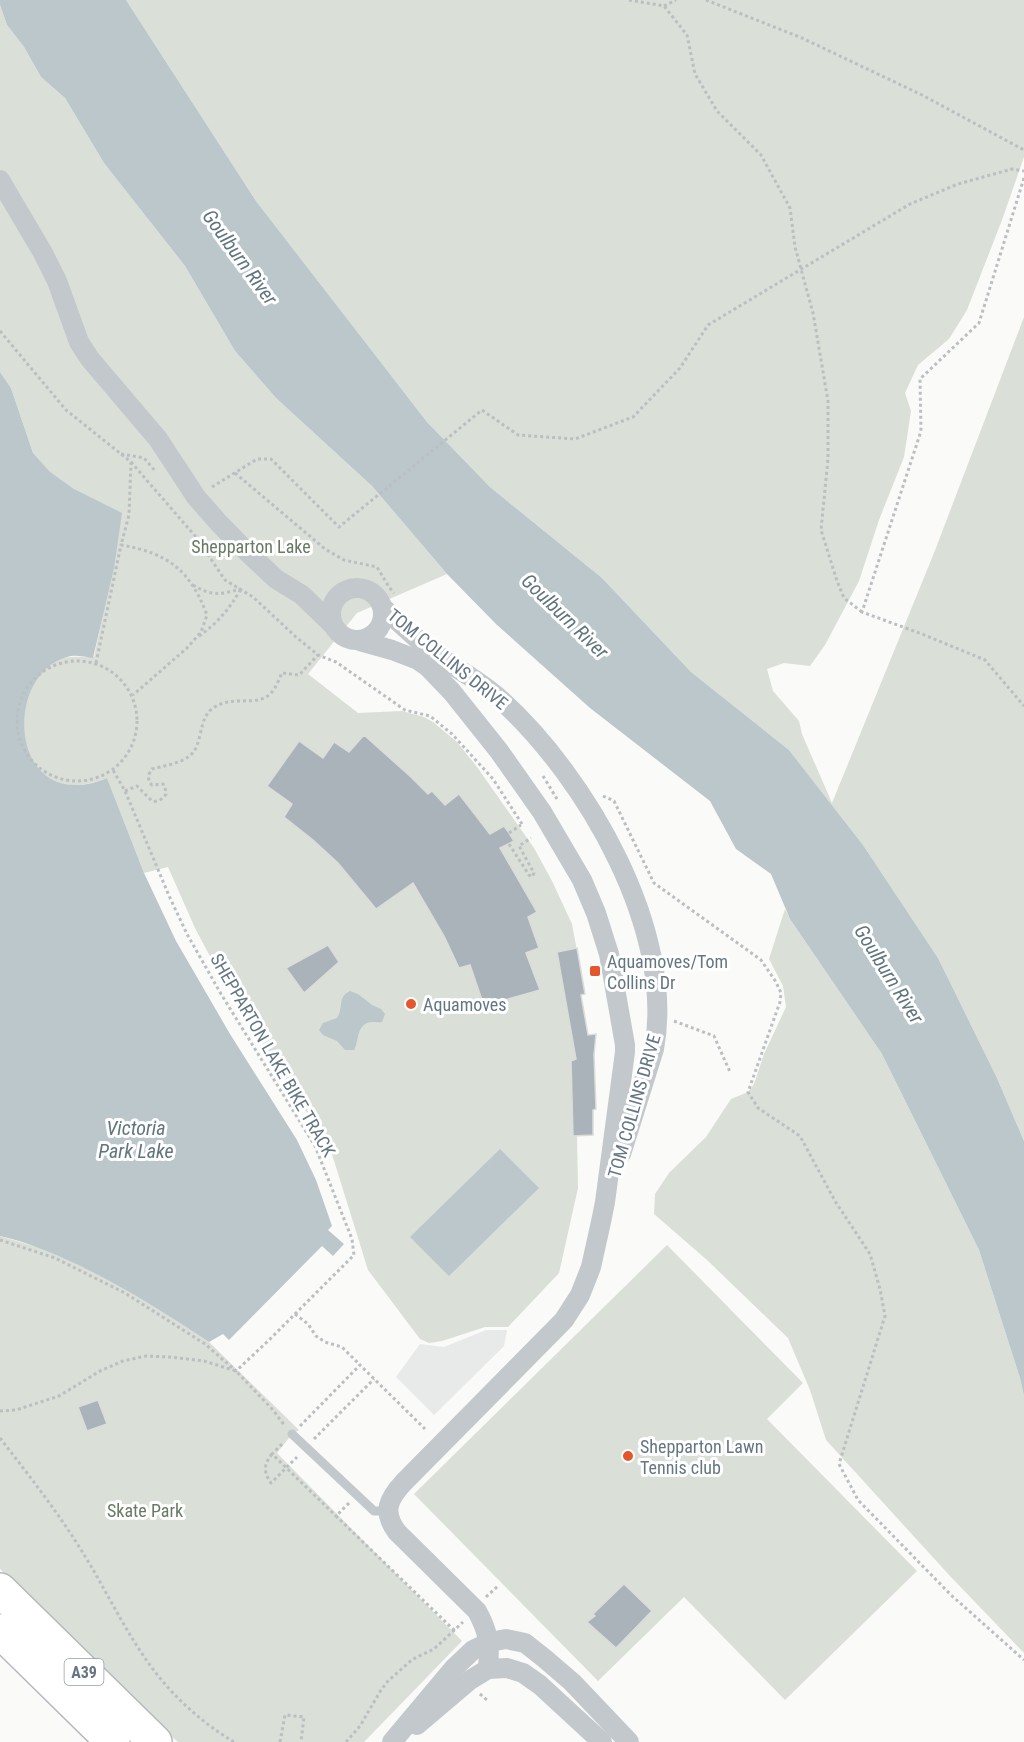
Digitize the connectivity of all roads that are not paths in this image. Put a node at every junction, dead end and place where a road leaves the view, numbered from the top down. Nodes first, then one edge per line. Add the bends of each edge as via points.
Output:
1 (0, 180) edge
2 (340, 594) junction
3 (302, 595) junction
4 (389, 601) junction
5 (333, 625) junction
6 (360, 641) junction
7 (605, 1202) junction
8 (292, 1434) road end
9 (388, 1511) junction
10 (3, 1609) edge
11 (490, 1642) junction
12 (488, 1669) junction
13 (113, 1742) edge
14 (155, 1742) edge
15 (394, 1742) edge
16 (602, 1742) edge
17 (629, 1742) edge

1 - 3 street via 57,281 82,349 158,439 196,496 276,579
2 - 3 street via 324,599
2 - 4 street via 365,589
2 - 5 street via 331,608
3 - 5 street
4 - 6 street via 382,625
4 - 7 street, TOM COLLINS DRIVE via 436,655 501,700 554,757 608,841 632,892 654,966 657,1033
5 - 6 street via 344,638
6 - 7 street, TOM COLLINS DRIVE via 418,660 446,685 542,812 582,880 609,954 625,1045
7 - 9 street, TOM COLLINS DRIVE via 591,1267 564,1320 398,1488
8 - 9 lane via 374,1511
9 - 11 street via 398,1532 475,1609
10 - 13 highway, A39
10 - 14 highway, A39
11 - 12 street
11 - 15 street via 473,1650 454,1668
11 - 17 street via 506,1639 525,1643 572,1683
12 - 15 street
12 - 16 street via 507,1668 523,1673

